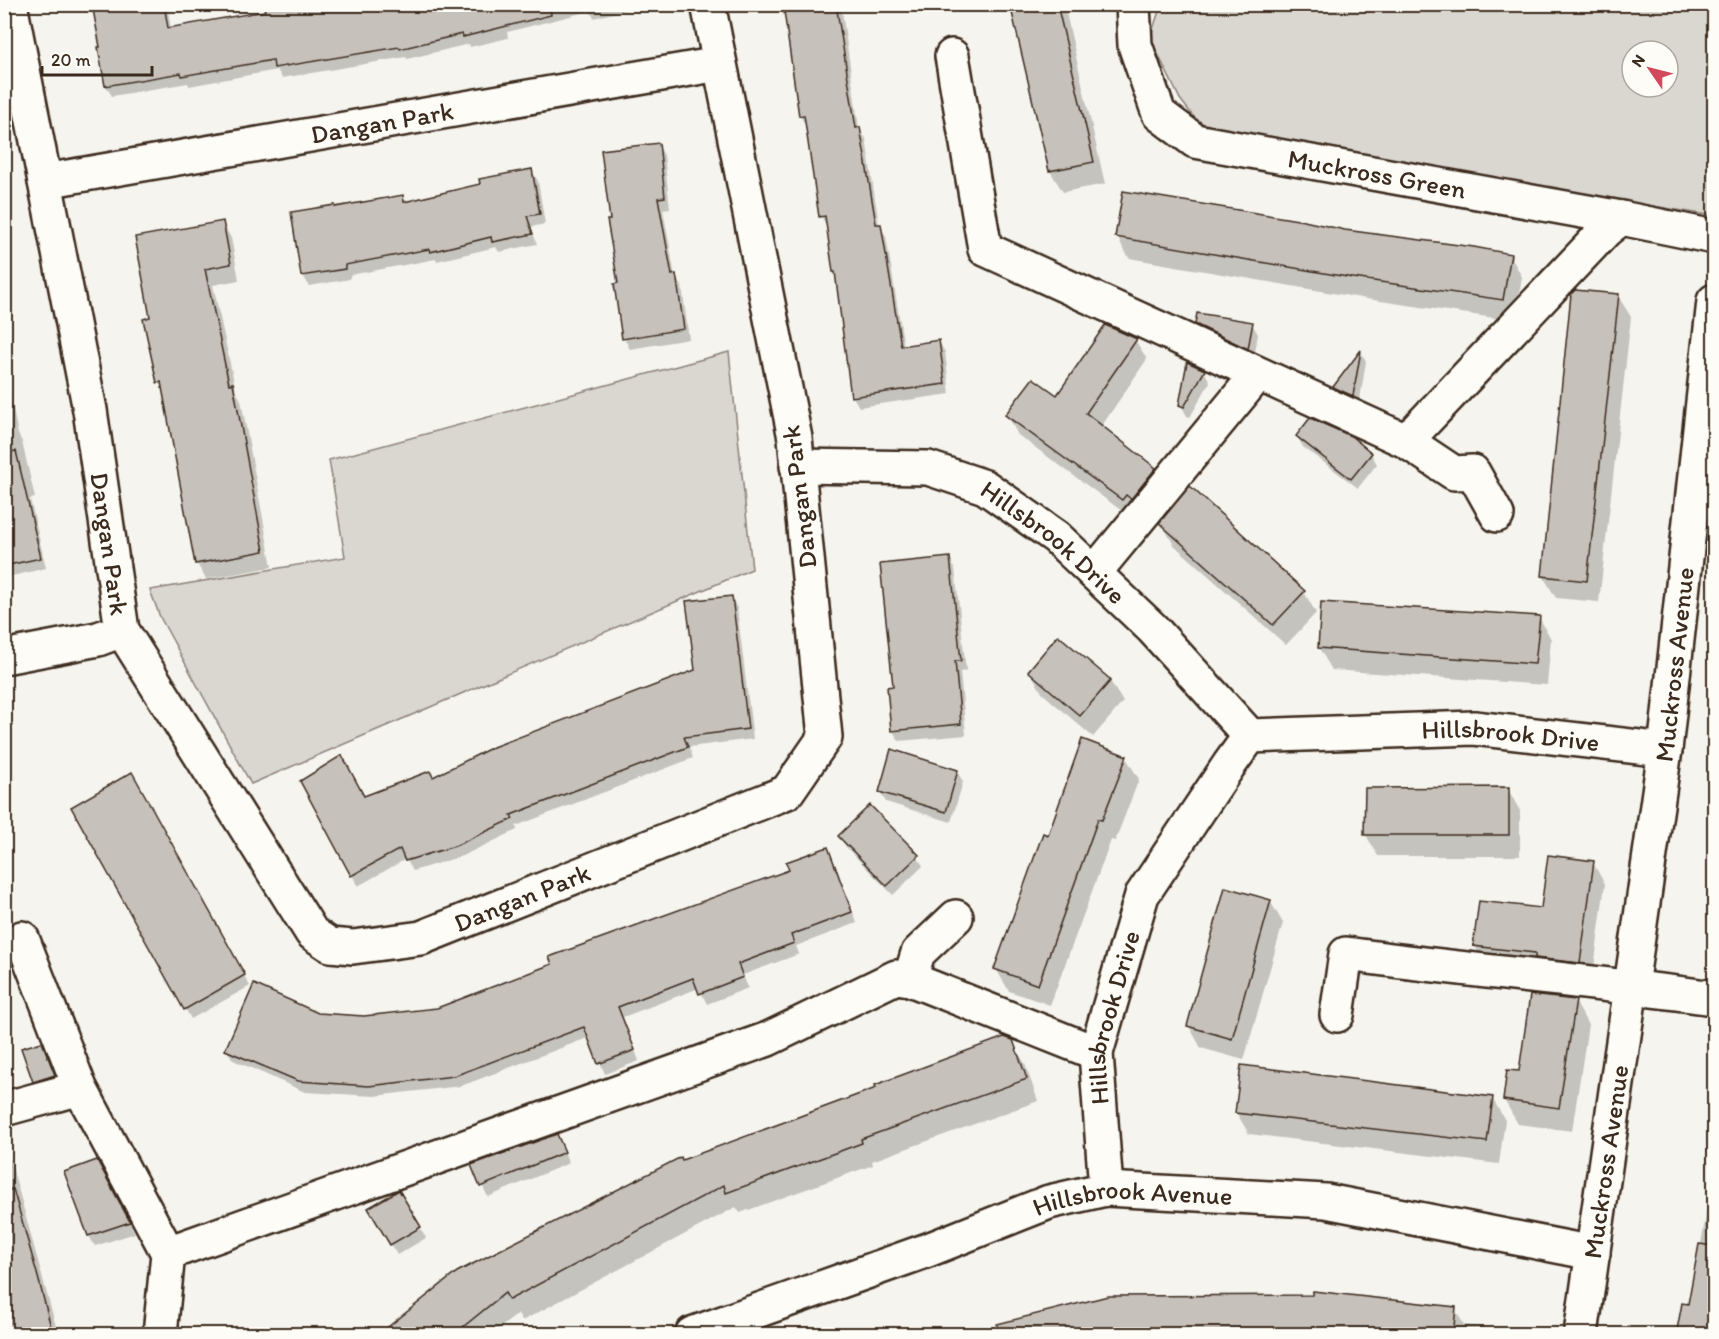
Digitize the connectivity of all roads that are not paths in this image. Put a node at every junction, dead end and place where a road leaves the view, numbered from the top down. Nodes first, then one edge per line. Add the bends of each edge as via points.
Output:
1 (10, 4) edge
2 (708, 4) edge
3 (1133, 4) edge
4 (952, 56) dead end
5 (719, 63) junction
6 (45, 181) junction
7 (1620, 218) junction
8 (1714, 237) edge
9 (1714, 301) edge
10 (1257, 375) junction
11 (1406, 441) junction
12 (797, 466) junction
13 (1497, 515) dead end
14 (1094, 573) junction
15 (122, 630) junction
16 (4, 657) edge
17 (1250, 736) junction
18 (1665, 750) junction
19 (956, 917) dead end
20 (22, 938) dead end
21 (910, 979) junction
22 (1631, 989) junction
23 (1714, 998) edge
24 (1337, 1015) dead end
25 (1096, 1053) junction
26 (80, 1088) junction
27 (4, 1109) edge
28 (1106, 1189) junction
29 (168, 1253) junction
30 (1593, 1253) junction
31 (160, 1335) edge
32 (692, 1335) edge
33 (1581, 1335) edge

1 - 6 street, Dangan Park
2 - 5 street, Dangan Park
3 - 7 street, Muckross Green via 1135,45 1159,114 1195,141
4 - 10 street via 985,249
5 - 6 street, Dangan Park
5 - 12 street, Dangan Park via 795,438
6 - 15 street, Dangan Park via 90,410
7 - 8 street, Muckross Green
7 - 11 street
9 - 18 street, Muckross Avenue
10 - 11 street
10 - 14 street
11 - 13 street via 1454,472 1473,472
12 - 14 street, Hillsbrook Drive via 928,468 985,487 1056,537
12 - 15 street, Dangan Park via 825,737 787,792 421,938 354,947 330,945 312,933
14 - 17 street, Hillsbrook Drive via 1152,628
15 - 16 street via 98,639
17 - 18 street, Hillsbrook Drive via 1474,728
17 - 25 street, Hillsbrook Drive via 1142,896
18 - 22 street, Muckross Avenue
19 - 21 street via 918,953
20 - 26 street
21 - 25 street
21 - 29 street via 896,977 768,1039
22 - 23 street
22 - 24 street via 1346,954
22 - 30 street, Muckross Avenue
25 - 28 street, Hillsbrook Drive
26 - 27 street
26 - 29 street
28 - 30 street, Hillsbrook Avenue via 1326,1201
28 - 32 street, Hillsbrook Avenue via 1049,1202
29 - 31 street
30 - 33 street, Muckross Avenue

